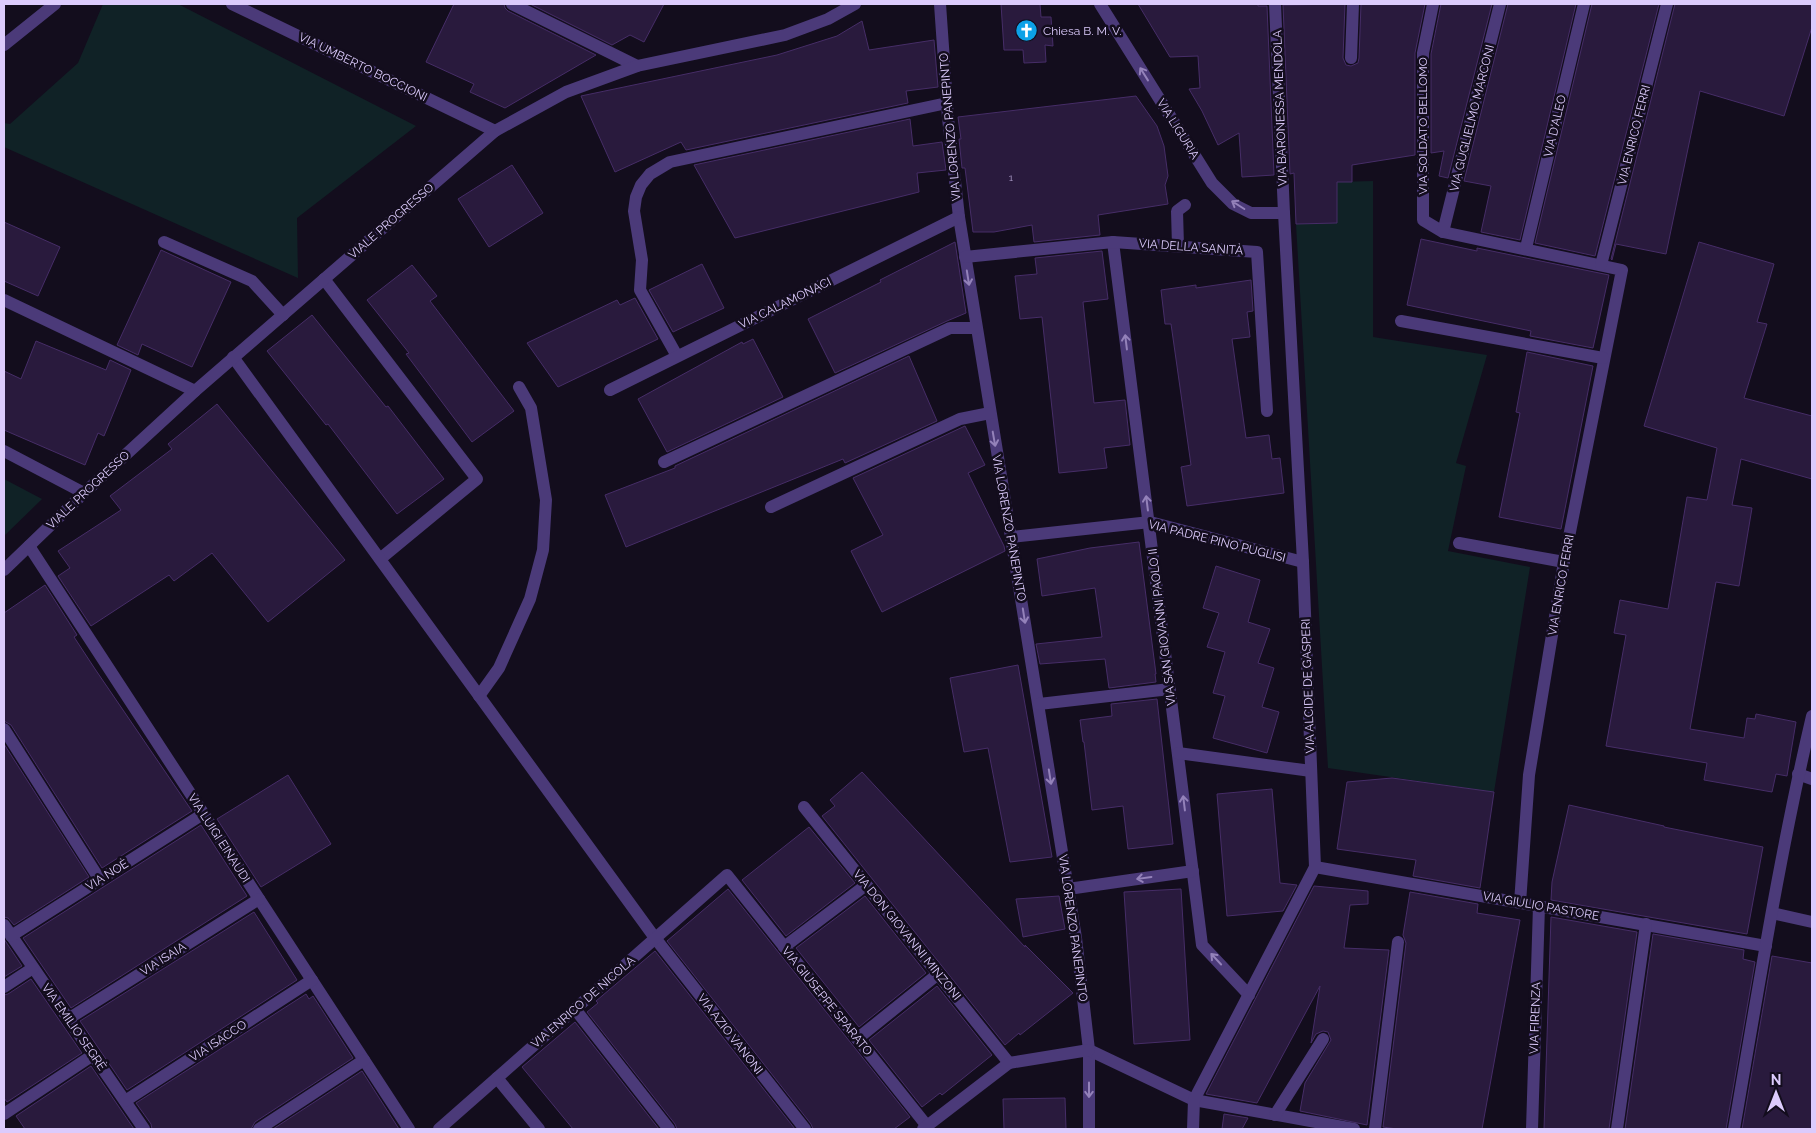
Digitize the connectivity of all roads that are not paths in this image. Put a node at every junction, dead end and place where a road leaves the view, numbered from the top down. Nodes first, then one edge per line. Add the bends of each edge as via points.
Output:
1 (54, 4) edge
2 (232, 4) edge
3 (512, 4) edge
4 (855, 4) edge
5 (940, 4) edge
6 (1100, 4) edge
7 (1275, 4) edge
8 (1353, 4) edge
9 (1433, 4) edge
10 (1500, 4) edge
11 (1584, 4) edge
12 (1667, 4) edge
13 (4, 45) edge
14 (1351, 58) dead end
15 (637, 66) junction
16 (947, 103) junction
17 (495, 131) junction
18 (1185, 206) dead end
19 (1284, 213) junction
20 (959, 217) junction
21 (1443, 232) junction
22 (164, 242) dead end
23 (1113, 242) junction
24 (1178, 246) junction
25 (1526, 248) junction
26 (965, 257) junction
27 (1601, 266) junction
28 (324, 279) junction
29 (4, 300) edge
30 (283, 315) junction
31 (1401, 320) dead end
32 (976, 328) junction
33 (677, 356) junction
34 (233, 357) junction
35 (1603, 358) junction
36 (519, 387) dead end
37 (610, 390) dead end
38 (195, 391) junction
39 (1267, 411) dead end
40 (990, 413) junction
41 (4, 452) edge
42 (664, 462) dead end
43 (84, 493) junction
44 (771, 507) dead end
45 (1150, 522) junction
46 (1011, 537) junction
47 (1459, 543) dead end
48 (28, 546) junction
49 (380, 559) junction
50 (1303, 562) junction
51 (1564, 562) junction
52 (4, 570) edge
53 (1170, 689) junction
54 (480, 696) junction
55 (1039, 704) junction
56 (1812, 716) edge
57 (4, 729) edge
58 (1178, 753) junction
59 (1311, 772) junction
60 (1798, 774) junction
61 (1812, 779) edge
62 (804, 807) dead end
63 (203, 814) junction
64 (1315, 867) junction
65 (1193, 871) junction
66 (726, 875) joint
67 (100, 880) junction
68 (866, 885) junction
69 (1068, 889) junction
70 (259, 899) junction
71 (1520, 903) junction
72 (1539, 906) junction
73 (1772, 913) junction
74 (1812, 922) edge
75 (1646, 924) junction
76 (4, 925) edge
77 (11, 936) junction
78 (655, 938) junction
79 (1398, 942) dead end
80 (1766, 946) junction
81 (784, 947) junction
82 (33, 968) junction
83 (938, 974) junction
84 (312, 980) junction
85 (4, 987) edge
86 (1249, 995) junction
87 (575, 1008) junction
88 (68, 1019) junction
89 (857, 1038) junction
90 (1323, 1038) dead end
91 (1089, 1050) junction
92 (93, 1055) junction
93 (364, 1060) junction
94 (1009, 1063) junction
95 (497, 1078) junction
96 (1194, 1100) junction
97 (125, 1102) junction
98 (4, 1114) edge
99 (1275, 1115) junction
100 (925, 1128) edge
101 (144, 1129) edge
102 (259, 1129) edge
103 (409, 1129) edge
104 (439, 1129) edge
105 (539, 1129) edge
106 (669, 1129) edge
107 (805, 1129) edge
108 (1089, 1129) edge
109 (1193, 1129) edge
110 (1354, 1129) edge
111 (1375, 1129) edge
112 (1532, 1129) edge
113 (1617, 1129) edge
114 (1734, 1129) edge

1 - 13 street
2 - 17 street, VIA UMBERTO BOCCIONI
3 - 15 street
4 - 15 street, VIALE PROGRESSO via 828,19 785,35
5 - 16 street, VIA LORENZO PANEPINTO
19 -> 6 street, VIA LIGURIA via 1251,213 1233,204 1212,183
7 - 19 street, VIA BARONESSA MENDOLA
8 - 14 street
9 - 21 street, VIA SOLDATO BELLOMO via 1423,53 1423,220
10 - 21 street, VIA GUGLIELMO MARCONI
11 - 25 street, VIA D'ALEO
12 - 27 street, VIA ENRICO FERRI
15 - 17 street, VIALE PROGRESSO via 566,92
16 - 20 street, VIA LORENZO PANEPINTO
16 - 33 street via 670,162 650,174 641,185 634,211 642,260 640,290
17 - 28 street, VIALE PROGRESSO
18 - 24 street via 1177,211
19 - 50 street, VIA ALCIDE DE GASPERI
20 - 26 street, VIA LORENZO PANEPINTO
20 - 33 street, VIA CALAMONACI
21 - 25 street
22 - 30 street via 252,281
23 - 24 street, VIA DELLA SANITÀ
23 - 26 street, VIA DELLA SANITÀ
45 -> 23 street, VIA SAN GIOVANNI PAOLO II
24 - 39 street, VIA DELLA SANITÀ via 1257,252
25 - 27 street
26 -> 32 street, VIA LORENZO PANEPINTO
27 - 35 street, VIA ENRICO FERRI via 1622,270
28 - 30 street, VIALE PROGRESSO
28 - 49 street via 478,479
29 - 38 street
30 - 34 street, VIALE PROGRESSO
31 - 35 street
32 - 40 street, VIA LORENZO PANEPINTO
32 - 42 street via 950,328
33 - 37 street, VIA CALAMONACI
34 - 38 street, VIALE PROGRESSO
34 - 49 street, VIA AZIO VANONI
35 - 51 street, VIA ENRICO FERRI
36 - 54 street via 531,408 546,500 543,550 530,599 500,668
38 - 43 street, VIALE PROGRESSO
40 - 44 street via 960,419
40 -> 46 street, VIA LORENZO PANEPINTO
41 - 43 street
43 - 48 street, VIALE PROGRESSO
45 - 46 street, VIA PADRE PINO PUGLISI
45 - 50 street, VIA PADRE PINO PUGLISI
45 - 53 street, VIA SAN GIOVANNI PAOLO II
46 -> 55 street, VIA LORENZO PANEPINTO
47 - 51 street
48 - 52 street, VIALE PROGRESSO
48 - 63 street, VIA LUIGI EINAUDI
49 - 54 street, VIA AZIO VANONI
50 - 59 street, VIA ALCIDE DE GASPERI
51 - 71 street, VIA ENRICO FERRI via 1529,775
53 - 55 street
53 - 58 street, VIA SAN GIOVANNI PAOLO II
54 - 78 street, VIA AZIO VANONI
55 -> 69 street, VIA LORENZO PANEPINTO
56 - 60 street
57 - 67 street
58 - 59 street
65 -> 58 street, VIA SAN GIOVANNI PAOLO II
59 - 64 street, VIA ALCIDE DE GASPERI
60 - 61 street
60 - 73 street
62 - 68 street, VIA DON GIOVANNI MINZONI
63 - 67 street, VIA NOÈ
63 - 70 street, VIA LUIGI EINAUDI
64 - 71 street, VIA GIULIO PASTORE
64 - 86 street, VIA ALCIDE DE GASPERI
65 -> 69 street
86 -> 65 street, VIA SAN GIOVANNI PAOLO II via 1202,945
66 - 78 street, VIA ENRICO DE NICOLA
66 - 81 street, VIA GIUSEPPE SPARATO
67 - 77 street, VIA NOÈ
68 - 81 street
68 - 83 street, VIA DON GIOVANNI MINZONI
69 - 91 street, VIA LORENZO PANEPINTO
70 - 84 street, VIA LUIGI EINAUDI
70 - 88 street, VIA ISAIA
71 - 72 street, VIA GIULIO PASTORE
72 - 75 street, VIA GIULIO PASTORE
72 - 112 street, VIA FIRENZA
73 - 74 street
73 - 80 street
75 - 80 street, VIA GIULIO PASTORE
75 - 113 street
76 - 77 street, VIA EMILIO SEGRÈ
77 - 82 street, VIA EMILIO SEGRÈ
78 - 87 street, VIA ENRICO DE NICOLA
78 - 107 street, VIA AZIO VANONI
79 - 111 street
80 - 114 street
81 - 89 street, VIA GIUSEPPE SPARATO
82 - 85 street
82 - 88 street, VIA EMILIO SEGRÈ
83 - 89 street
83 - 94 street, VIA DON GIOVANNI MINZONI
84 - 93 street, VIA LUIGI EINAUDI
84 - 97 street, VIA ISACCO
86 - 96 street, VIA ALCIDE DE GASPERI
87 - 95 street, VIA ENRICO DE NICOLA
87 - 106 street
88 - 92 street, VIA EMILIO SEGRÈ
89 - 100 street, VIA GIUSEPPE SPARATO
90 - 99 street
91 - 94 street
91 - 96 street
91 -> 108 street, VIA LORENZO PANEPINTO
92 - 97 street, VIA EMILIO SEGRÈ
92 - 98 street
93 - 102 street
93 - 103 street, VIA LUIGI EINAUDI
94 - 100 street
95 - 104 street, VIA ENRICO DE NICOLA
95 - 105 street
96 - 99 street
96 - 109 street, VIA ALCIDE DE GASPERI
97 - 101 street, VIA EMILIO SEGRÈ
99 - 110 street

